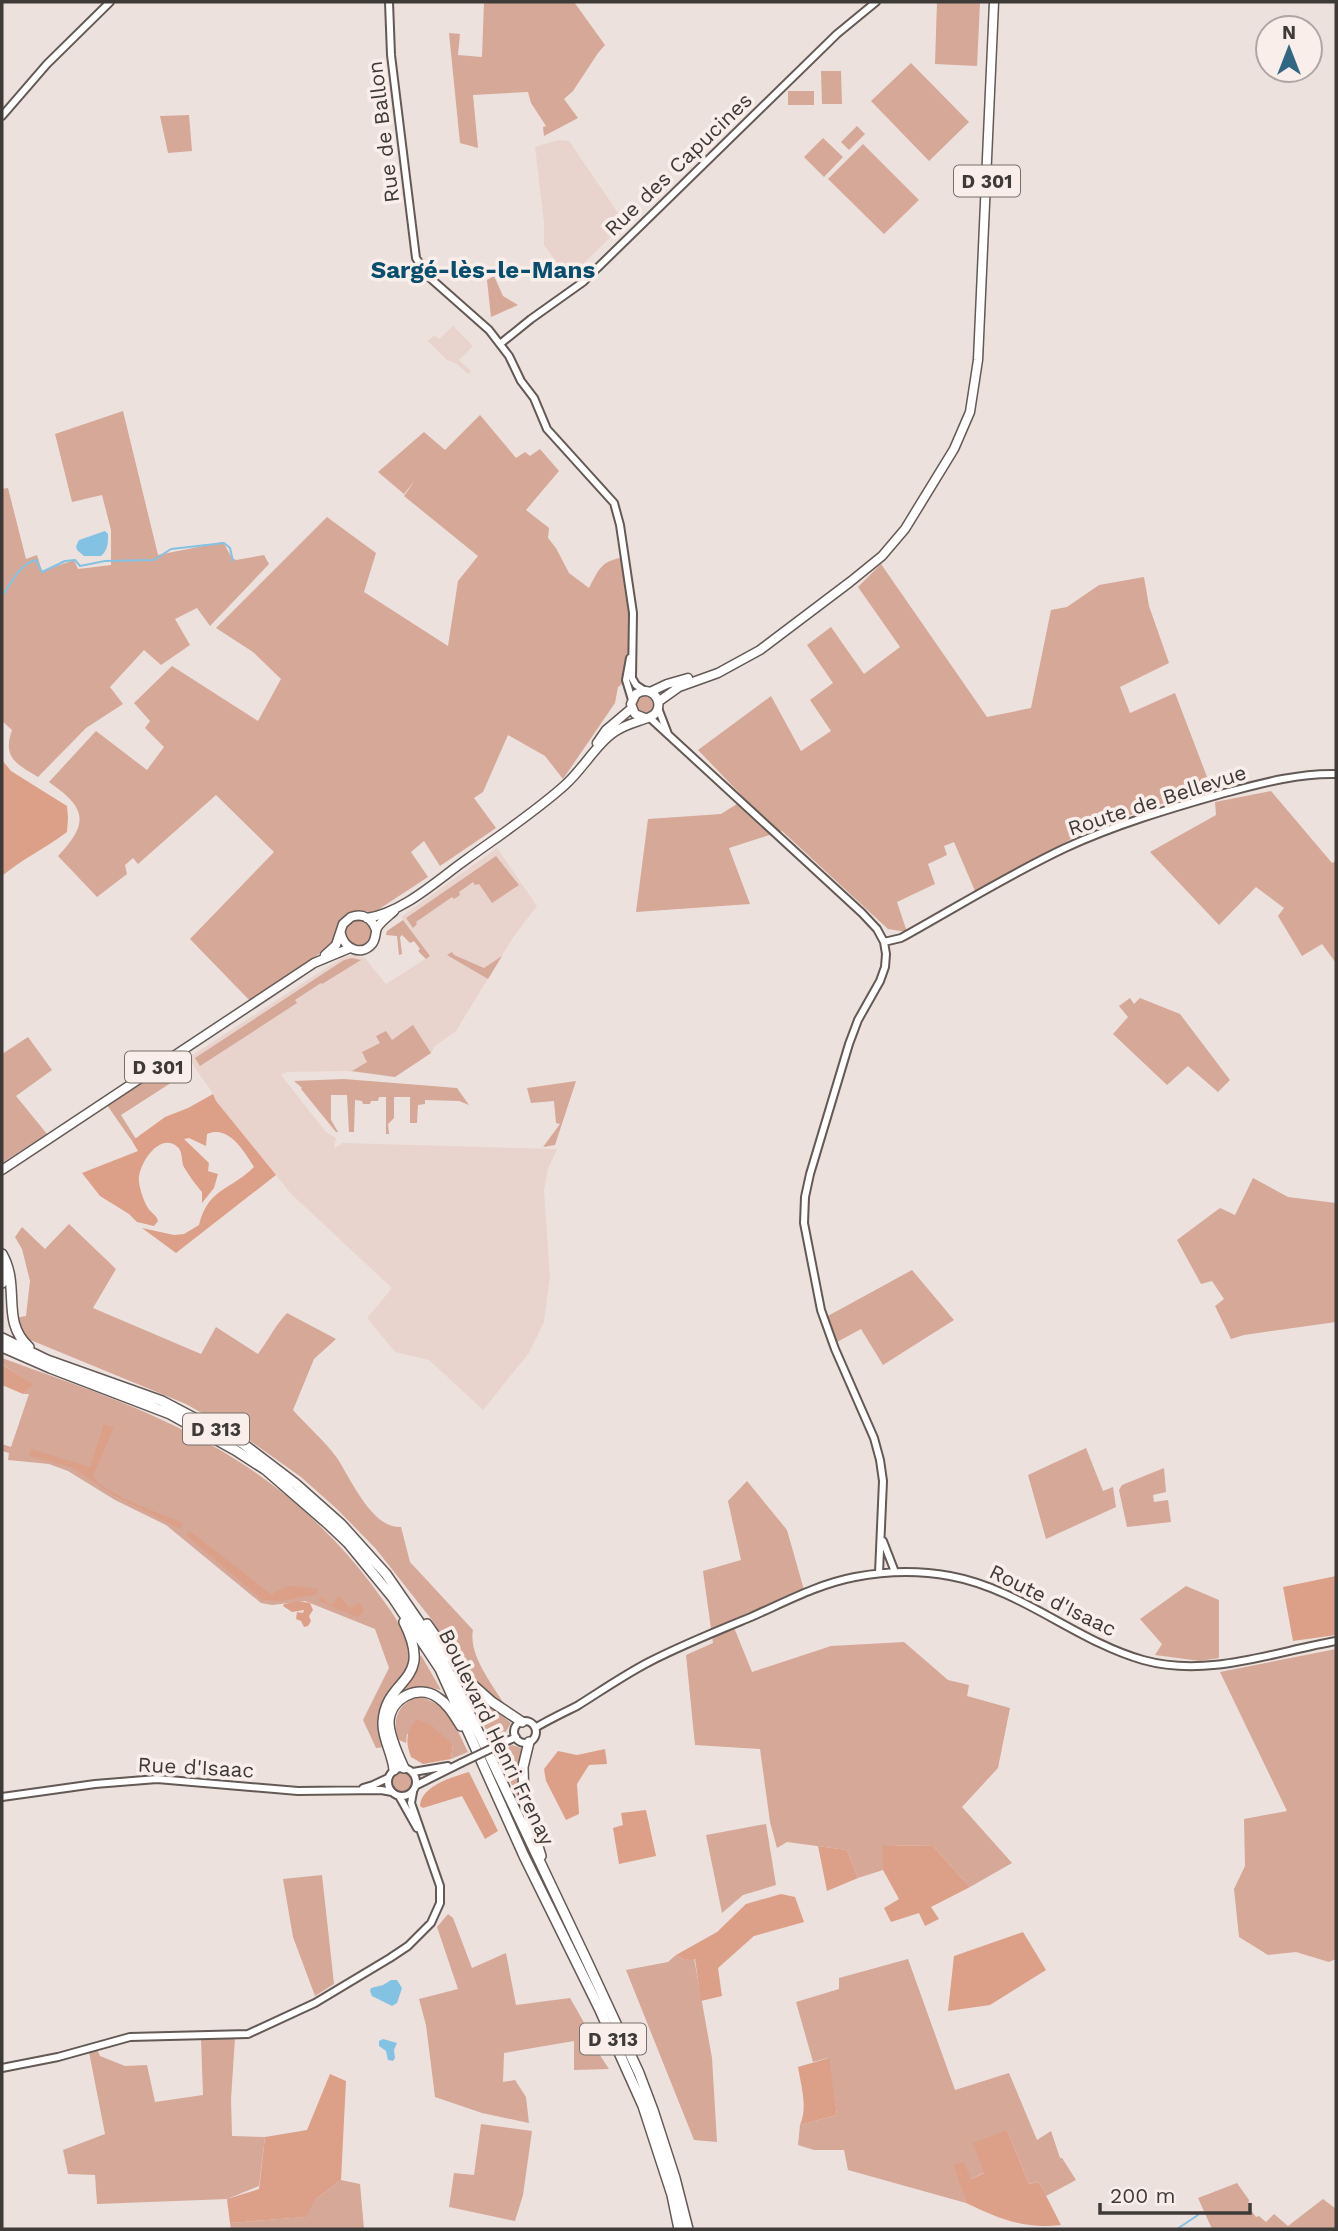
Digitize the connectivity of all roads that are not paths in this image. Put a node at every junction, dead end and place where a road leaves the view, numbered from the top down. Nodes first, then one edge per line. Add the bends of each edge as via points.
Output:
1 (110, 2) edge
2 (389, 2) edge
3 (876, 2) edge
4 (993, 2) edge
5 (2, 116) edge
6 (500, 344) junction
7 (633, 648) junction
8 (728, 667) junction
9 (648, 691) junction
10 (632, 704) junction
11 (658, 705) junction
12 (647, 718) junction
13 (669, 735) junction
14 (1336, 774) edge
15 (565, 785) junction
16 (402, 904) junction
17 (367, 918) junction
18 (376, 930) junction
19 (341, 934) junction
20 (884, 942) junction
21 (350, 948) junction
22 (314, 963) junction
23 (2, 1170) edge
24 (2, 1254) edge
25 (2, 1270) edge
26 (2, 1283) edge
27 (2, 1338) edge
28 (2, 1349) edge
29 (47, 1360) junction
30 (882, 1539) junction
31 (895, 1572) junction
32 (879, 1573) junction
33 (397, 1597) junction
34 (1336, 1641) edge
35 (522, 1722) junction
36 (535, 1728) junction
37 (516, 1737) junction
38 (529, 1742) junction
39 (477, 1750) junction
40 (461, 1763) junction
41 (400, 1772) junction
42 (417, 1785) junction
43 (347, 1791) junction
44 (392, 1792) junction
45 (413, 1792) junction
46 (399, 1796) junction
47 (2, 1797) edge
48 (423, 1839) junction
49 (544, 1871) junction
50 (2, 2068) edge
51 (679, 2229) edge
52 (688, 2229) edge

1 - 5 street
2 - 6 street, Rue de Ballon via 391,55 416,258 429,277 485,325
3 - 6 street, Rue des Capucines via 837,34 583,282
4 - 8 main road, D 301 via 978,360 964,428 905,529 881,556 760,650
6 - 7 street via 534,398 547,429 614,503 632,601
7 - 9 street via 632,678
7 - 10 street via 626,676
8 - 9 main road, D 301
8 - 11 main road, D 301 via 679,687
9 - 10 main road via 636,694
9 - 11 main road
10 - 12 main road via 635,714
10 - 15 main road
11 - 12 main road via 655,714
11 - 13 street
12 - 13 street
12 - 15 main road via 610,735
13 - 20 street via 862,913
14 - 20 street, Route de Bellevue via 1308,774 1236,790 1119,827 1066,848 901,938
15 - 16 main road
16 - 17 main road
16 - 18 main road
17 - 18 main road
17 - 19 main road via 350,918
18 - 21 main road via 370,946
19 - 21 main road
19 - 22 main road, D 301 via 336,945
20 - 30 street via 885,967 849,1044 810,1174 804,1223 827,1328 878,1452 883,1481
21 - 22 main road, D 301
22 - 23 main road, D 301
24 - 29 highway via 8,1269 9,1326
25 - 26 highway
27 - 29 highway, Boulevard Henri Frenay / D 313
28 - 33 highway, Boulevard Henri Frenay / D 313 via 170,1414 235,1450 328,1524
29 - 33 highway, Boulevard Henri Frenay / D 313 via 162,1401 242,1443 341,1524 368,1552
30 - 31 street
30 - 32 street
31 - 32 street, Route d'Isaac
31 - 34 street, Route d'Isaac via 940,1574 987,1586 1113,1648 1159,1663 1223,1664
32 - 36 street, Route d'Isaac via 824,1586 684,1646
33 - 35 highway, D 313 via 421,1616 464,1678
33 - 39 highway, Boulevard Henri Frenay / D 313 via 440,1669
33 - 41 highway, D 313 via 415,1653 383,1722
33 - 49 highway, Boulevard Henri Frenay / D 313 via 455,1683
35 - 36 street
35 - 37 street via 516,1727
36 - 38 street
37 - 38 street
37 - 40 street, bridge
38 - 49 highway, D 313 via 523,1767 524,1802
39 - 41 highway, D 313 via 445,1703 430,1693 413,1693 398,1701 390,1717
39 - 51 highway, Boulevard Henri Frenay / D 313 via 643,2106
40 - 41 street via 426,1772
40 - 42 street
41 - 42 street
41 - 43 street, Rue d'Isaac
41 - 44 street via 388,1785
42 - 45 street
43 - 44 street, Rue d'Isaac
43 - 47 street, Rue d'Isaac via 157,1779
44 - 46 street
45 - 46 street
45 - 48 street via 411,1803
46 - 48 street
48 - 50 street via 440,1886 435,1917 408,1946 315,2003 248,2034 130,2037
49 - 52 highway, Boulevard Henri Frenay / D 313 via 639,2073

